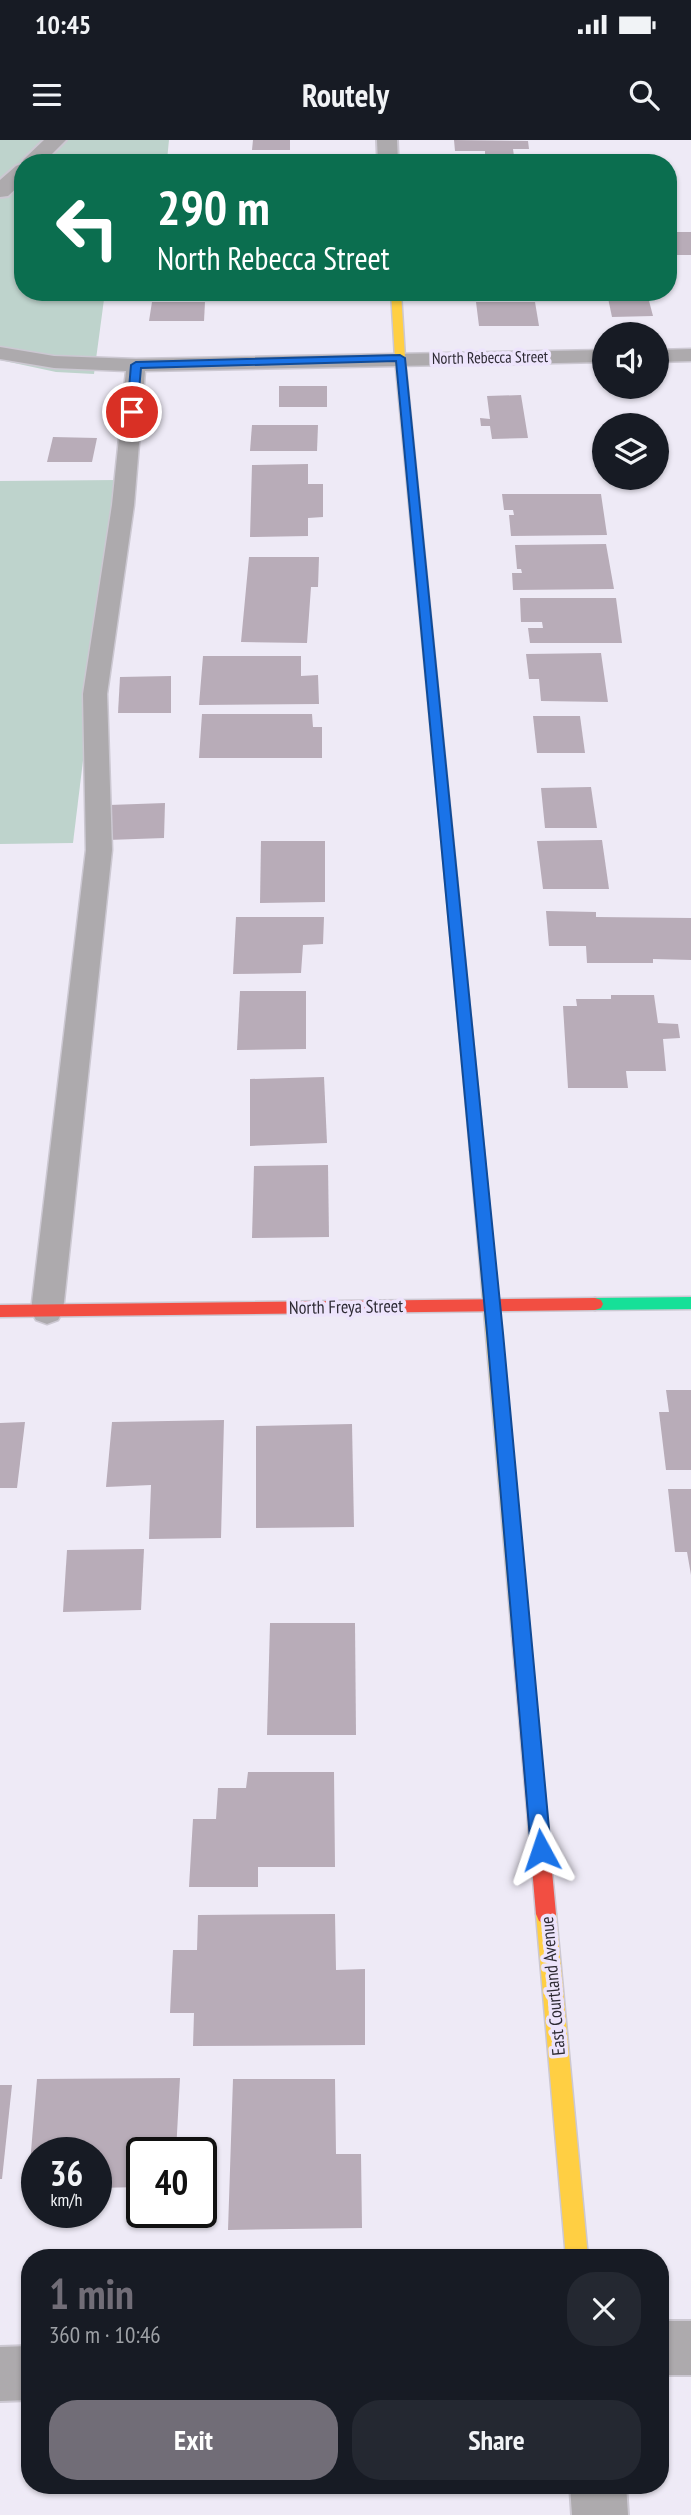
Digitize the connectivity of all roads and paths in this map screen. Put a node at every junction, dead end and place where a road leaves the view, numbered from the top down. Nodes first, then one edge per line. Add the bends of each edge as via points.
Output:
1 (56, 140) edge
2 (41, 154) edge
3 (14, 178) edge
4 (0, 191) edge
5 (397, 301) edge
6 (0, 353) edge
7 (691, 355) edge
8 (592, 356) edge
9 (669, 356) edge
10 (400, 358) junction
11 (136, 365) junction
12 (691, 1303) edge
13 (492, 1306) junction
14 (0, 1311) edge
15 (47, 1311) junction
16 (577, 2249) edge
17 (669, 2348) edge
18 (691, 2348) edge
19 (21, 2373) edge
20 (0, 2374) edge
21 (599, 2494) edge
22 (600, 2515) edge

1 - 2 street
3 - 4 street
5 - 10 street, East Courtland Avenue
6 - 11 lane, North Rebecca Street via 54,362
7 - 9 lane
8 - 10 lane, North Rebecca Street
10 - 11 lane, North Rebecca Street
10 - 13 street, East Courtland Avenue
11 - 15 lane via 123,505 95,694 99,850
12 - 13 street, North Freya Street
13 - 15 street, North Freya Street
13 - 16 street, East Courtland Avenue
14 - 15 street, North Freya Street
17 - 18 street
19 - 20 street
21 - 22 street

